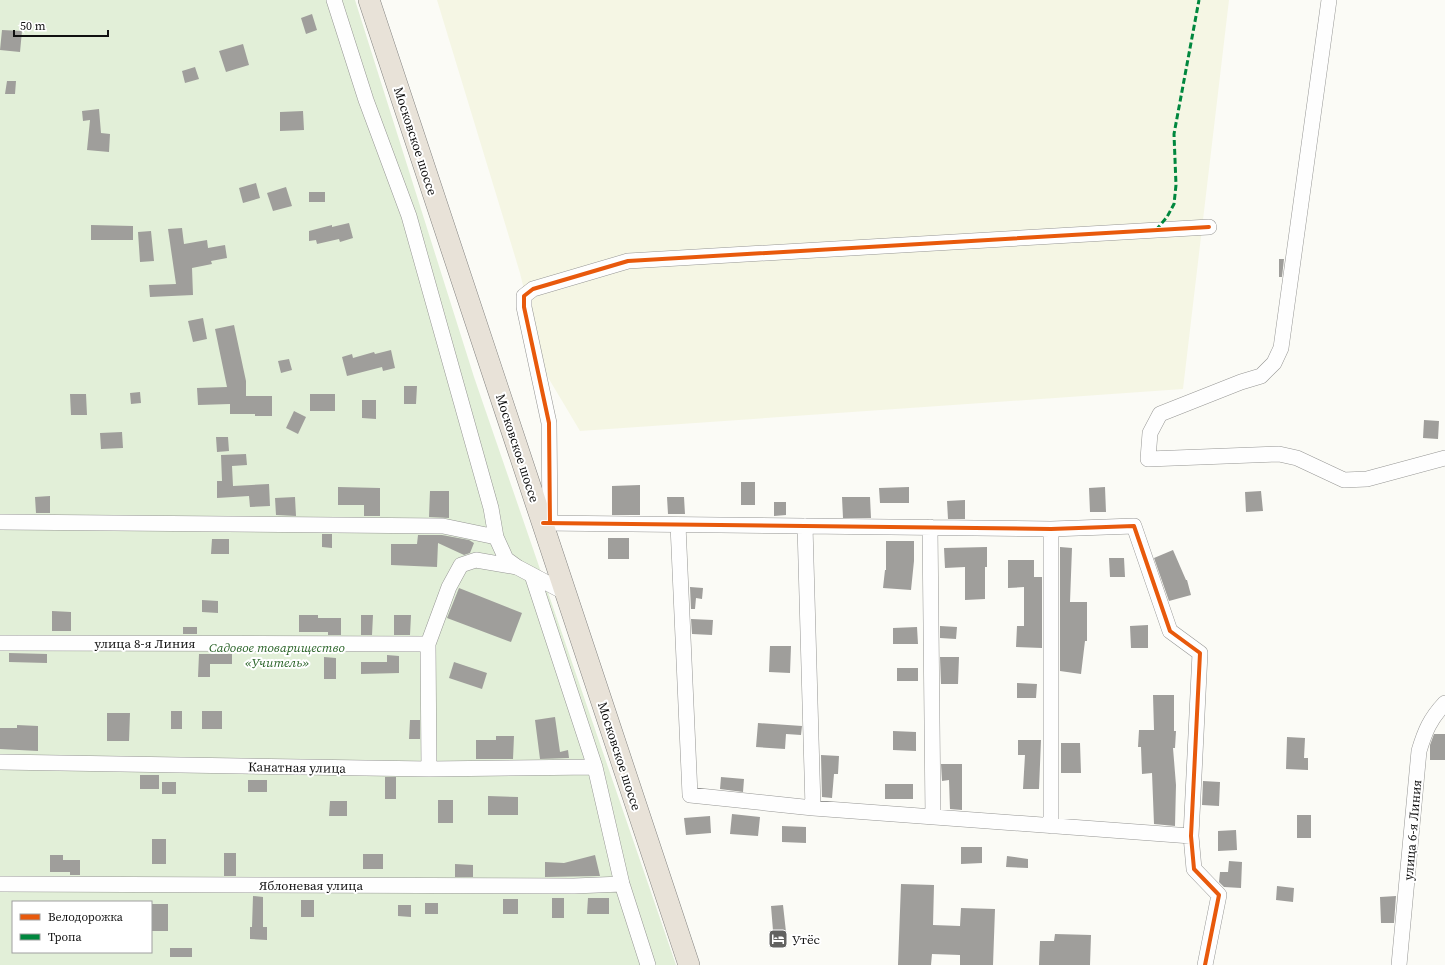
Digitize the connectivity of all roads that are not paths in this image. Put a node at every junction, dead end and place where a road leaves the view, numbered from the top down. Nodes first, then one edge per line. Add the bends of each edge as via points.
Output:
1 (334, 0) edge
2 (369, 0) edge
3 (1329, 0) edge
4 (1209, 227) dead end
5 (1445, 458) edge
6 (0, 522) edge
7 (546, 523) junction
8 (678, 525) junction
9 (805, 526) junction
10 (930, 527) junction
11 (1051, 529) junction
12 (496, 537) junction
13 (517, 567) junction
14 (532, 575) junction
15 (566, 593) junction
16 (0, 643) edge
17 (428, 644) junction
18 (1445, 703) edge
19 (0, 762) edge
20 (595, 767) junction
21 (429, 769) junction
22 (813, 808) junction
23 (933, 817) junction
24 (1051, 826) junction
25 (1191, 836) junction
26 (0, 884) edge
27 (622, 884) junction
28 (648, 965) edge
29 (689, 965) edge
30 (1205, 965) edge
31 (1399, 965) edge

1 - 12 street via 366,100 409,216 491,508
2 - 7 highway, Московское шоссе
3 - 5 street via 1281,348 1274,363 1262,376 1160,414 1150,434 1148,459 1279,454 1297,458 1344,480 1368,479
4 - 7 street via 628,261 533,289 524,296 524,307 549,423
6 - 12 street via 443,526
7 - 8 street
7 - 15 highway, Московское шоссе
8 - 9 street
8 - 22 street via 690,795
9 - 10 street
9 - 22 street
10 - 11 street
10 - 23 street
11 - 24 street
11 - 25 street via 1134,526 1170,631 1200,653
12 - 13 street via 506,558
13 - 14 street
13 - 17 street via 476,560 461,565 449,587
14 - 15 street
14 - 20 street
15 - 29 highway, Московское шоссе
16 - 17 street, улица 8-я Линия
17 - 21 street
18 - 31 street, улица 6-я Линия via 1434,714 1419,751
19 - 21 street, Канатная улица
20 - 21 street, Канатная улица
20 - 27 street
22 - 23 street
23 - 24 street
24 - 25 street
25 - 30 street via 1194,869 1219,895
26 - 27 street, Яблоневая улица
27 - 28 street

